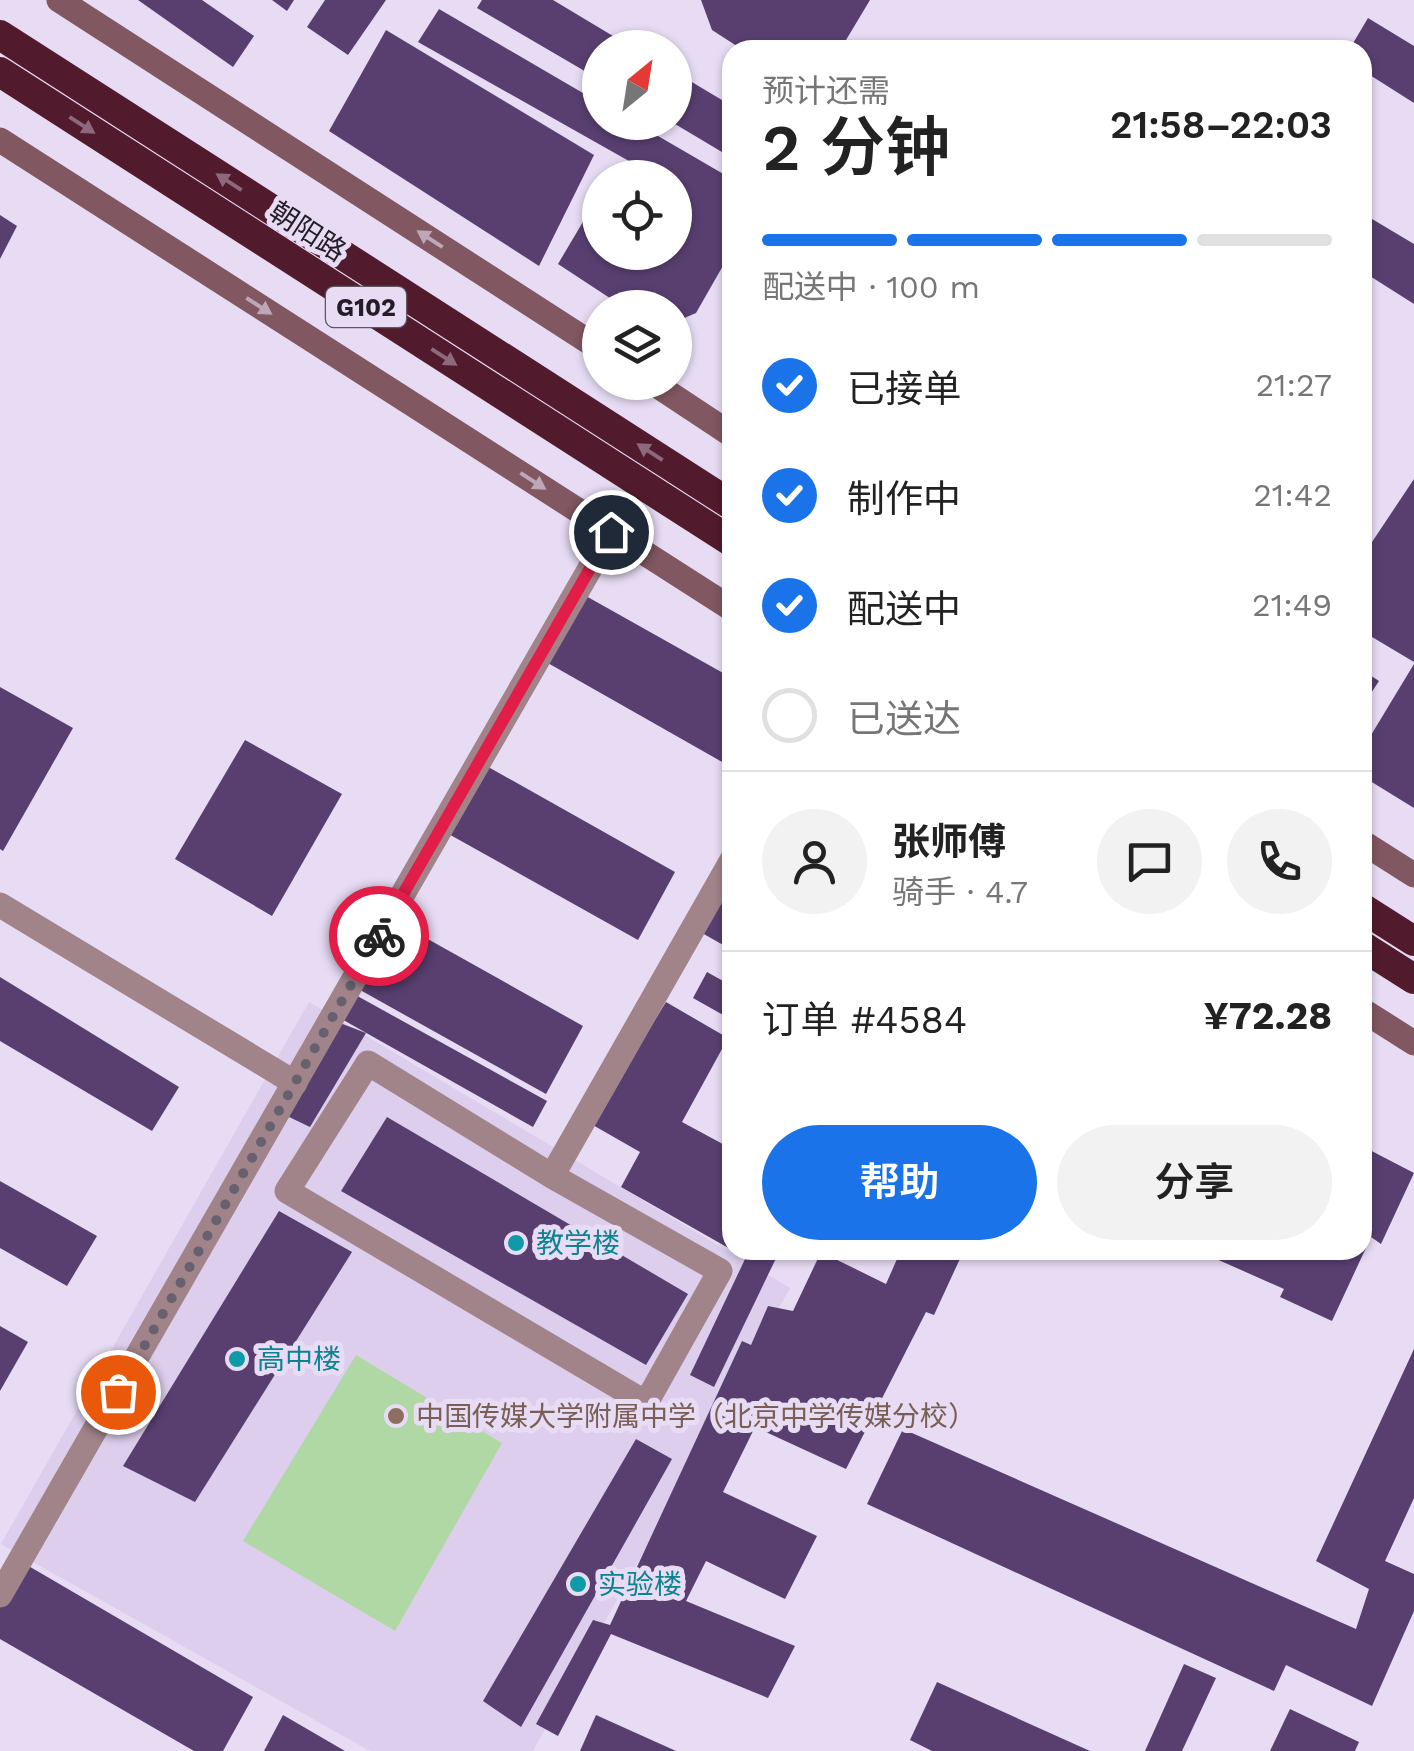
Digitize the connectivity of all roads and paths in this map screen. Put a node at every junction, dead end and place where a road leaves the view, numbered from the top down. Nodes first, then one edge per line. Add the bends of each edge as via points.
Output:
1 (59, 0) edge
2 (0, 35) edge
3 (0, 72) edge
4 (0, 140) edge
5 (582, 337) edge
6 (679, 400) edge
7 (722, 428) edge
8 (722, 499) edge
9 (611, 532) junction
10 (722, 536) edge
11 (722, 603) edge
12 (1372, 848) edge
13 (1414, 875) edge
14 (722, 878) edge
15 (0, 905) edge
16 (1372, 915) edge
17 (1414, 942) edge
18 (1372, 952) edge
19 (1414, 979) edge
20 (1372, 1016) edge
21 (1414, 1043) edge
22 (296, 1083) junction
23 (552, 1176) junction
24 (0, 1595) edge

5 -> 1 street
8 -> 2 highway, 朝阳路 / G102
3 -> 10 highway, 朝阳路 / G102
4 -> 9 street
6 - 7 street
9 - 11 street
9 - 22 street
12 - 13 street
14 - 23 street
15 - 22 street
16 - 17 highway
18 - 19 highway
20 - 21 street
22 - 24 street
23 - 23 street via 368,1063 287,1191 646,1403 720,1272

